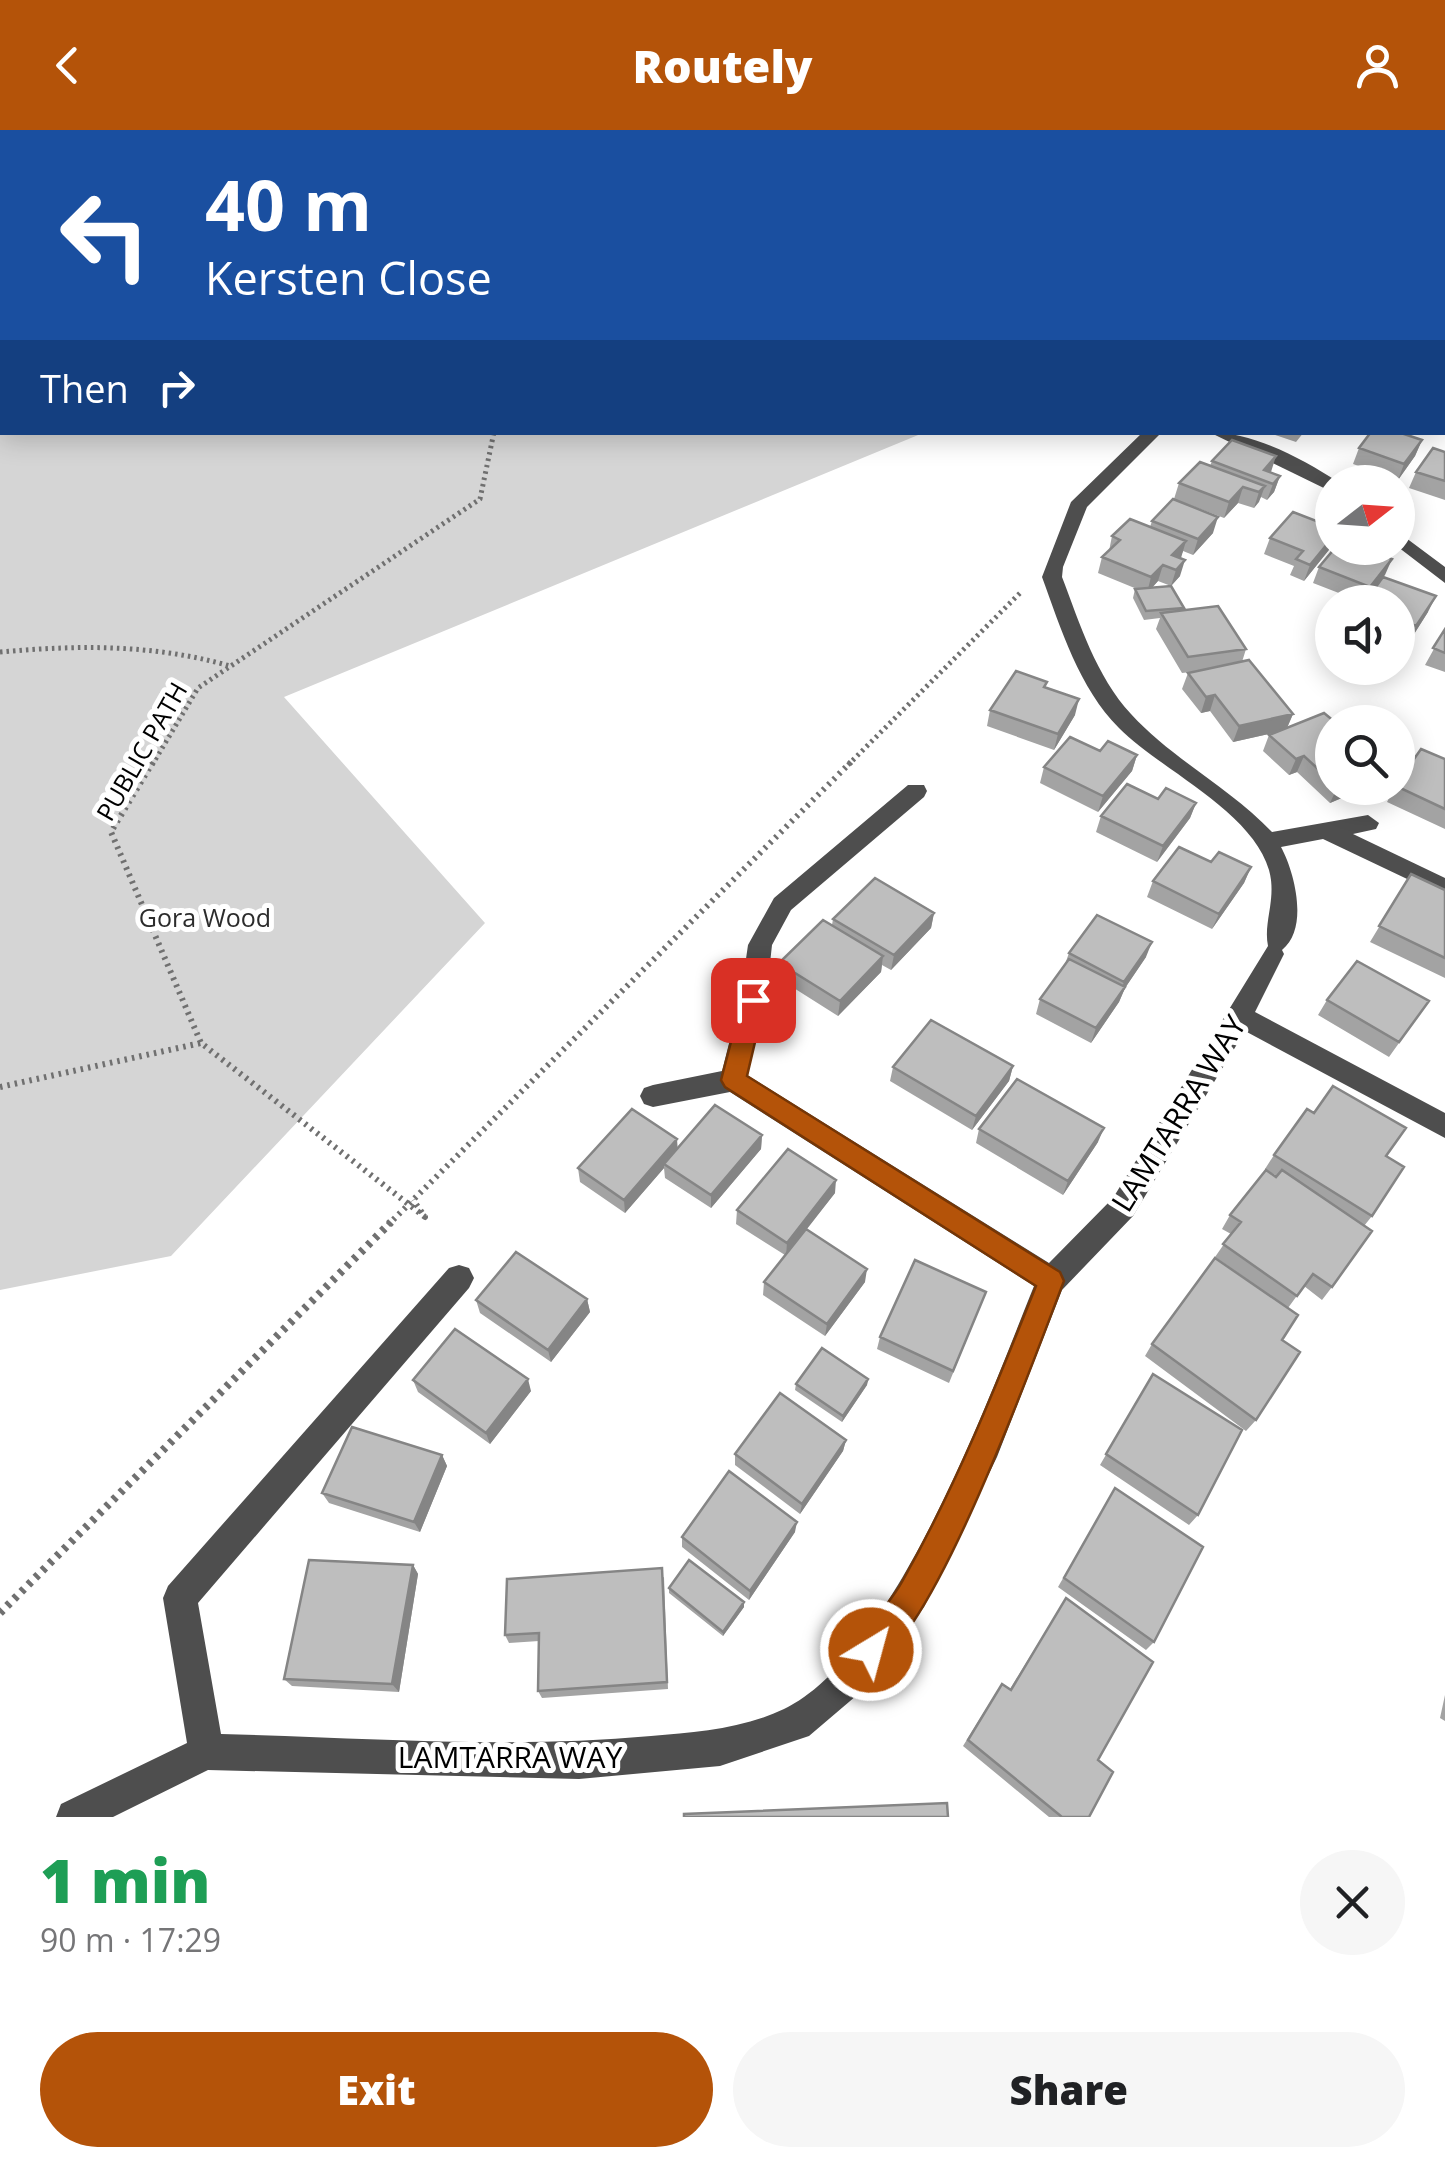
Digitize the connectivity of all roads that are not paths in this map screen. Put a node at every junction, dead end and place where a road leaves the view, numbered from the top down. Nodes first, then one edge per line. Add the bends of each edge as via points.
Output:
1 (1151, 435) edge
2 (1223, 435) edge
3 (1315, 475) edge
4 (1415, 552) edge
5 (1444, 576) edge
6 (916, 791) dead end
7 (1368, 824) dead end
8 (1326, 831) junction
9 (1268, 841) junction
10 (1445, 888) edge
11 (1240, 1016) junction
12 (734, 1080) junction
13 (653, 1096) dead end
14 (1445, 1126) edge
15 (459, 1278) dead end
16 (1051, 1281) junction
17 (206, 1752) junction
18 (74, 1817) edge

1 - 9 street, LAMTARRA WAY via 1078,506 1078,519 1053,559 1052,577 1096,679 1123,719 1237,805
2 - 3 street
4 - 5 street
6 - 12 street via 782,904 760,945
7 - 8 street
8 - 9 street
8 - 10 street
9 - 11 street, LAMTARRA WAY via 1284,886 1286,920
11 - 14 street
11 - 16 street, LAMTARRA WAY via 1123,1207
12 - 13 street
12 - 16 street
15 - 17 street via 180,1598
16 - 17 street, LAMTARRA WAY via 986,1446 912,1594 851,1678 796,1723 720,1748 579,1762
17 - 18 street, LAMTARRA WAY

